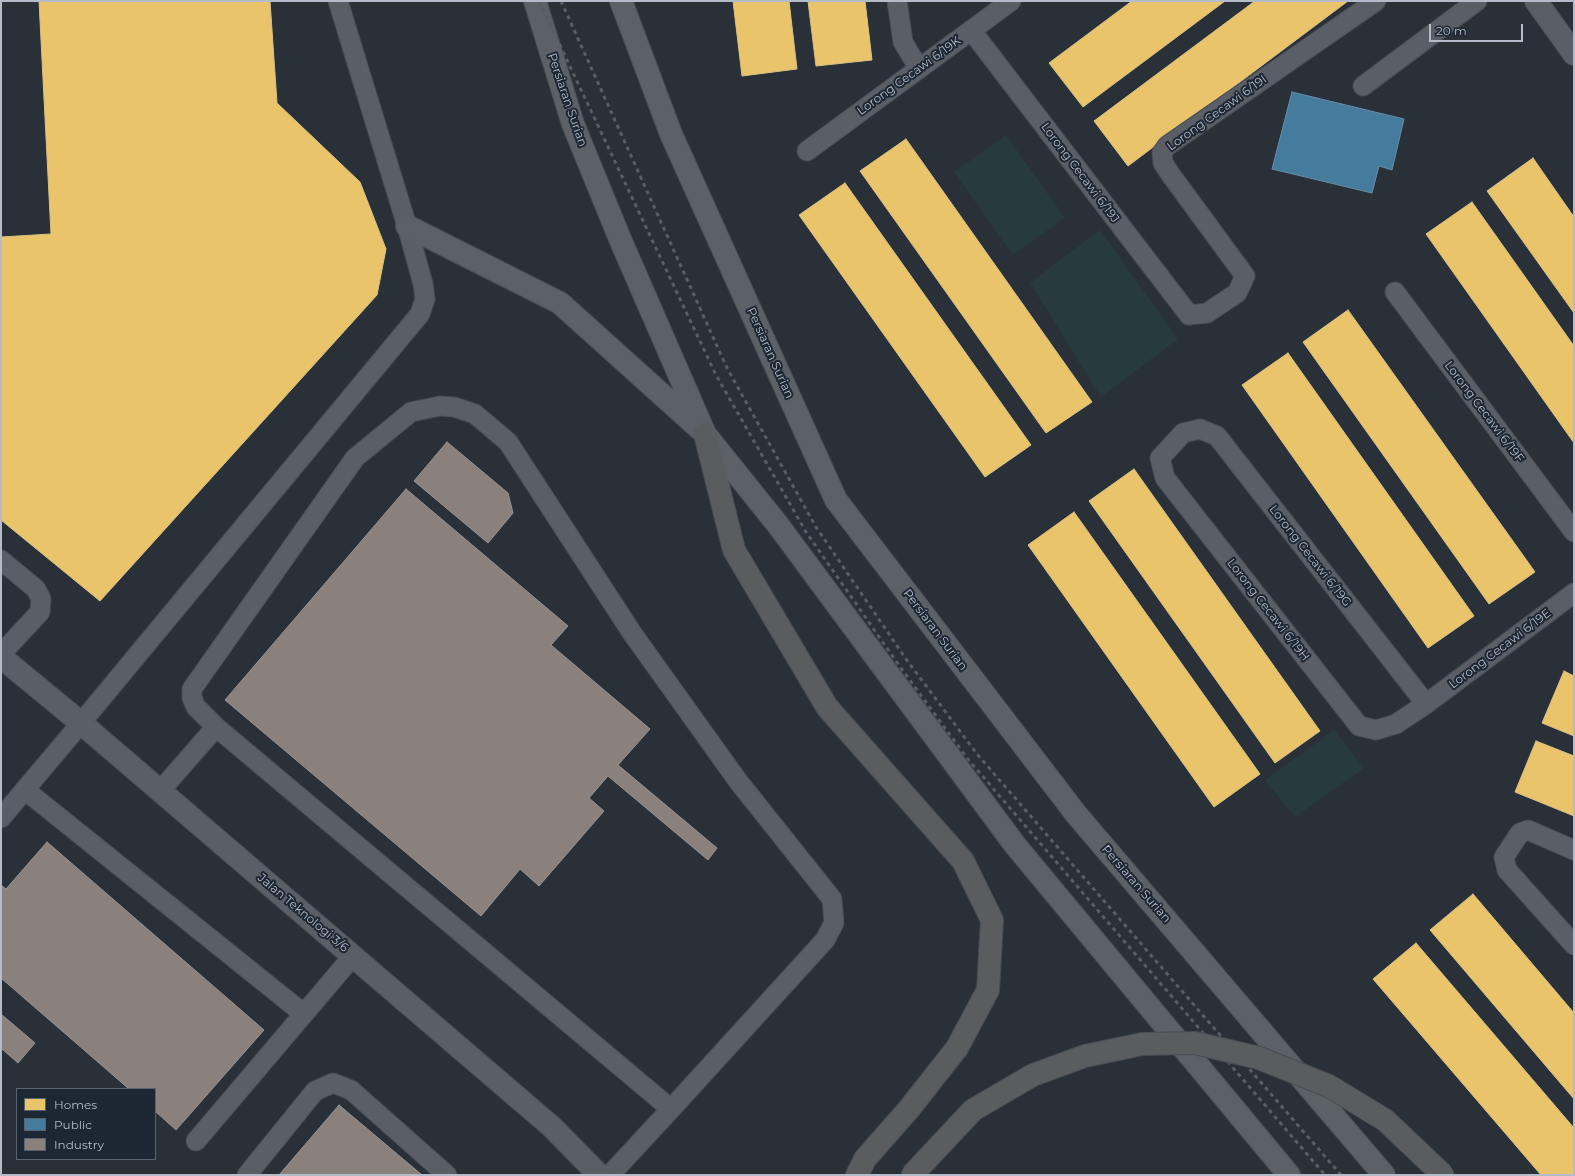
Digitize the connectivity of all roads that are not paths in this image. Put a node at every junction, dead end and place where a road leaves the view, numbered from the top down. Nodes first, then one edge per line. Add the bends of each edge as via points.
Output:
1 (338, 1) edge
2 (535, 1) edge
3 (621, 1) edge
4 (897, 1) edge
5 (1011, 1) edge
6 (1376, 1) edge
7 (1477, 1) edge
8 (1536, 1) edge
9 (972, 30) junction
10 (1574, 54) edge
11 (918, 69) junction
12 (1363, 86) dead end
13 (807, 150) dead end
14 (407, 226) junction
15 (1394, 292) dead end
16 (1188, 315) joint
17 (1183, 433) joint
18 (705, 434) junction
19 (1574, 532) edge
20 (1, 560) edge
21 (1574, 593) edge
22 (1, 656) edge
23 (1426, 704) junction
24 (81, 723) junction
25 (216, 727) junction
26 (25, 790) junction
27 (160, 791) junction
28 (1, 818) edge
29 (1574, 850) edge
30 (1574, 945) edge
31 (353, 956) junction
32 (304, 1014) junction
33 (671, 1109) junction
34 (196, 1141) dead end
35 (247, 1175) edge
36 (447, 1175) edge
37 (599, 1175) edge
38 (610, 1175) edge
39 (857, 1175) edge
40 (912, 1175) edge
41 (1288, 1175) edge
42 (1384, 1175) edge
43 (1443, 1175) edge

1 - 14 lane
2 - 18 main road, Persiaran Surian via 573,124
3 - 42 main road, Persiaran Surian via 671,134 836,500 1076,814
4 - 11 lane via 903,42
5 - 9 lane, Lorong Cecawi 6/19K
6 - 16 lane, Lorong Cecawi 6/19I via 1167,146 1162,153 1163,163 1167,169 1245,276 1237,293 1207,313
7 - 12 lane
8 - 10 street
9 - 11 lane, Lorong Cecawi 6/19K
9 - 16 lane, Lorong Cecawi 6/19J
11 - 13 lane, Lorong Cecawi 6/19K
14 - 18 main road via 560,302
14 - 24 lane via 423,284 425,299 420,314
15 - 19 lane, Lorong Cecawi 6/19F
17 - 23 lane, Lorong Cecawi 6/19G via 1200,429 1217,436
17 - 23 lane, Lorong Cecawi 6/19H via 1160,458 1165,478 1359,726 1376,730 1396,724
18 - 39 highway via 734,550 827,707 963,860 992,920 988,990 957,1048 909,1109 865,1158
18 - 41 main road, Persiaran Surian via 778,525 1015,845
20 - 22 lane via 36,589 41,600 40,612
21 - 23 lane, Lorong Cecawi 6/19E
22 - 24 street, Jalan Teknologi 3/6
24 - 26 lane
24 - 27 street, Jalan Teknologi 3/6
25 - 27 lane
25 - 33 lane
25 - 33 lane via 196,707 192,689 354,458 411,412 440,406 454,407 475,414 508,442 632,633 738,781 832,899 834,923 824,940
26 - 28 lane
26 - 32 lane
27 - 31 street, Jalan Teknologi 3/6
29 - 30 lane via 1528,830 1520,833 1504,857 1508,870
31 - 32 lane
31 - 37 street, Jalan Teknologi 3/6 via 552,1126
32 - 34 lane
33 - 38 lane
35 - 36 lane via 315,1091 333,1083 351,1090
40 - 43 highway, bridge via 973,1110 1033,1075 1085,1056 1142,1044 1195,1043 1259,1058 1329,1086 1385,1120

